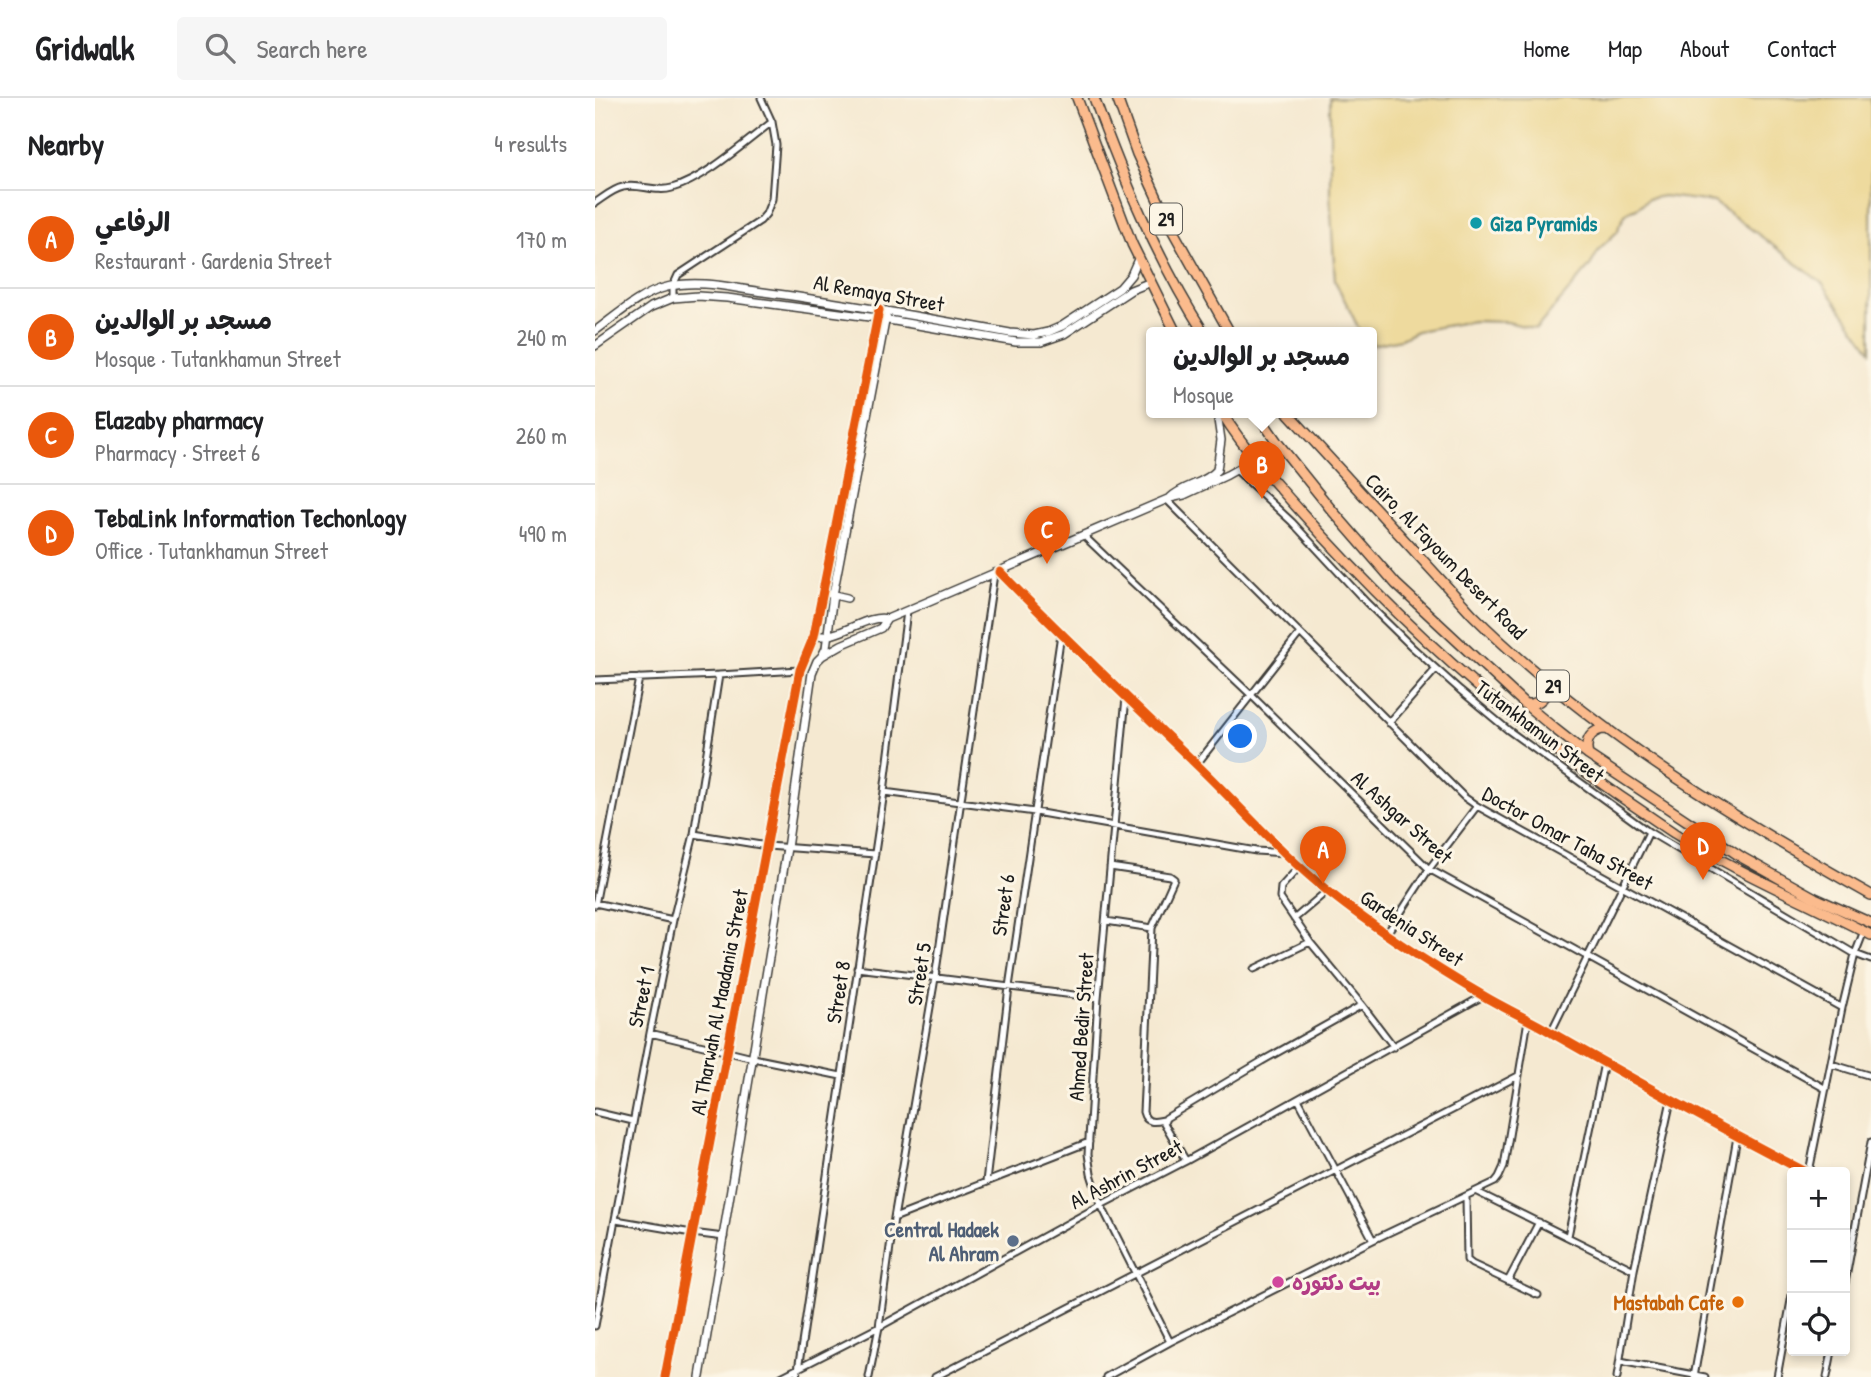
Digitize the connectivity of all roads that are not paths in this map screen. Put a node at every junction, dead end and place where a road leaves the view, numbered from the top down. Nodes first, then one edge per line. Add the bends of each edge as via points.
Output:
1 (761, 98) edge
2 (1077, 98) edge
3 (1094, 98) edge
4 (1117, 98) edge
5 (772, 122) junction
6 (595, 203) edge
7 (1139, 257) junction
8 (1151, 282) junction
9 (673, 285) junction
10 (673, 298) junction
11 (882, 315) junction
12 (1173, 327) edge
13 (1200, 327) edge
14 (1226, 327) edge
15 (595, 331) edge
16 (595, 346) edge
17 (1220, 418) edge
18 (1224, 418) edge
19 (1261, 418) edge
20 (1293, 418) edge
21 (1236, 470) junction
22 (1273, 481) junction
23 (1168, 499) junction
24 (1084, 536) junction
25 (997, 573) junction
26 (822, 592) junction
27 (834, 595) junction
28 (847, 598) dead end
29 (907, 611) junction
30 (887, 619) junction
31 (1300, 633) junction
32 (1061, 635) junction
33 (814, 636) junction
34 (828, 636) junction
35 (822, 656) junction
36 (1436, 669) junction
37 (800, 670) junction
38 (719, 675) junction
39 (639, 678) junction
40 (595, 680) edge
41 (1546, 681) junction
42 (1251, 695) junction
43 (1126, 697) junction
44 (1525, 704) junction
45 (1389, 723) junction
46 (1608, 729) junction
47 (1588, 755) junction
48 (1197, 764) junction
49 (884, 792) junction
50 (961, 802) junction
51 (1477, 806) junction
52 (1035, 812) junction
53 (1113, 825) junction
54 (1649, 832) junction
55 (694, 834) junction
56 (767, 846) junction
57 (787, 848) junction
58 (1286, 853) junction
59 (875, 855) junction
60 (1300, 866) junction
61 (1110, 867) junction
62 (1429, 869) junction
63 (1621, 886) junction
64 (1327, 891) junction
65 (1871, 894) edge
66 (595, 904) edge
67 (1294, 919) junction
68 (673, 920) junction
69 (1105, 921) junction
70 (1871, 923) edge
71 (1152, 928) junction
72 (1867, 933) edge
73 (1386, 935) junction
74 (1310, 942) junction
75 (1855, 954) junction
76 (1587, 957) junction
77 (1871, 960) edge
78 (857, 968) junction
79 (1254, 969) dead end
80 (935, 978) junction
81 (1009, 987) junction
82 (1483, 996) junction
83 (1098, 998) junction
84 (1362, 1005) junction
85 (1842, 1008) junction
86 (1528, 1020) junction
87 (1551, 1032) junction
88 (650, 1033) junction
89 (1394, 1047) junction
90 (727, 1052) junction
91 (753, 1058) junction
92 (1604, 1063) junction
93 (1831, 1065) junction
94 (841, 1076) junction
95 (1518, 1076) junction
96 (1871, 1076) edge
97 (1826, 1089) junction
98 (1298, 1099) junction
99 (1671, 1100) junction
100 (595, 1112) edge
101 (1164, 1120) junction
102 (633, 1121) junction
103 (1737, 1137) junction
104 (1089, 1142) junction
105 (1871, 1142) edge
106 (1186, 1161) junction
107 (1798, 1167) edge
108 (1809, 1167) edge
109 (1334, 1169) junction
110 (986, 1182) junction
111 (1477, 1192) junction
112 (1466, 1197) junction
113 (1101, 1205) junction
114 (894, 1218) junction
115 (616, 1220) junction
116 (1539, 1222) junction
117 (692, 1233) junction
118 (1568, 1236) junction
119 (724, 1237) junction
120 (1373, 1240) junction
121 (1850, 1256) edge
122 (1634, 1270) junction
123 (1136, 1275) junction
124 (1508, 1280) junction
125 (1538, 1295) dead end
126 (597, 1301) edge
127 (1787, 1322) edge
128 (595, 1326) edge
129 (879, 1327) junction
130 (1170, 1342) junction
131 (1831, 1356) edge
132 (1620, 1361) junction
133 (798, 1368) junction
134 (1695, 1376) edge
135 (665, 1377) edge
136 (700, 1377) edge
137 (781, 1377) edge
138 (797, 1377) edge
139 (869, 1377) edge
140 (935, 1377) edge
141 (1106, 1377) edge
142 (1617, 1377) edge
143 (1705, 1377) edge
144 (1777, 1377) edge
145 (1827, 1377) edge

1 - 5 street
2 - 7 main road
3 - 13 main road, 29 via 1146,228
4 - 14 main road, 29 via 1168,223
5 - 6 street via 683,184 664,190 620,187
5 - 9 street via 776,145 772,199 766,214 678,275
7 - 8 main road
7 - 11 street, Al Remaya Street via 1131,275 1115,292 1041,334
8 - 11 street, Al Remaya Street via 1064,334 1041,342 1016,342
8 - 12 main road
9 - 10 street
9 - 11 street, Al Remaya Street via 712,285
9 - 15 street, Al Remaya Street via 655,290
10 - 11 street, Al Remaya Street via 718,297
10 - 16 street, Al Remaya Street via 651,307
11 - 26 street, Al Tharwah Al Maadania Street
11 - 27 street, Al Tharwah Al Maadania Street
17 - 23 street via 1217,470
18 - 22 main road
19 - 44 main road, 29 via 1379,565
20 - 41 main road, Cairo, Al Fayoum Desert Road / 29 via 1473,615
21 - 22 street via 1249,465
21 - 23 street
21 - 36 street, Tutankhamun Street
22 - 72 main road via 1402,617 1569,760 1687,841
23 - 24 street
23 - 31 street, Doctor Omar Taha Street
24 - 25 street
24 - 42 street, Al Ashgar Street
25 - 29 street
25 - 32 street, Gardenia Street
25 - 50 street, Street 5
26 - 27 street
26 - 33 street, Al Tharwah Al Maadania Street
27 - 28 street
27 - 34 street, Al Tharwah Al Maadania Street
29 - 30 street
29 - 49 street, Street 8
30 - 34 street
30 - 35 street via 881,628
31 - 42 street
31 - 45 street, Doctor Omar Taha Street
32 - 43 street, Gardenia Street
32 - 52 street, Street 6
33 - 34 street
33 - 37 street, Al Tharwah Al Maadania Street
34 - 35 street, Al Tharwah Al Maadania Street
35 - 57 street, Al Tharwah Al Maadania Street via 812,673
36 - 45 street
36 - 54 street, Tutankhamun Street via 1508,730
37 - 38 street
37 - 56 street, Al Tharwah Al Maadania Street
38 - 39 street
38 - 55 street, Street 1
39 - 40 street
39 - 66 street
41 - 44 main road via 1542,699
41 - 46 main road, Cairo, Al Fayoum Desert Road / 29
42 - 48 street
42 - 62 street, Al Ashgar Street
43 - 48 street, Gardenia Street
43 - 53 street, Ahmed Bedir Street
44 - 47 main road, 29
45 - 51 street, Doctor Omar Taha Street
46 - 47 main road via 1597,730 1588,738
46 - 65 main road, Cairo, Al Fayoum Desert Road / 29 via 1676,779
47 - 70 main road, 29 via 1743,858
48 - 58 street, Gardenia Street
49 - 50 street
49 - 59 street, Street 8
50 - 52 street
50 - 80 street, Street 5
51 - 62 street
51 - 63 street, Doctor Omar Taha Street
52 - 53 street
52 - 81 street, Street 6
53 - 58 street
53 - 61 street, Ahmed Bedir Street
54 - 63 street
54 - 75 street, Tutankhamun Street
55 - 56 street
55 - 68 street, Street 1
56 - 57 street
56 - 90 street, Al Tharwah Al Maadania Street
57 - 59 street
57 - 91 street, Al Tharwah Al Maadania Street
58 - 60 street, Gardenia Street
59 - 78 street, Street 8
60 - 64 street, Gardenia Street
60 - 67 street via 1280,891
61 - 69 street, Ahmed Bedir Street
61 - 71 street via 1173,878
62 - 73 street
62 - 76 street, Al Ashgar Street
63 - 76 street
63 - 85 street, Doctor Omar Taha Street
64 - 67 street
64 - 73 street, Gardenia Street
66 - 68 street
67 - 74 street
68 - 88 street, Street 1
69 - 71 street
69 - 83 street, Ahmed Bedir Street
71 - 101 street via 1143,1112 1151,1122
72 - 75 street
73 - 82 street, Gardenia Street
74 - 79 street
74 - 84 street
75 - 77 street, Tutankhamun Street
75 - 85 street
76 - 87 street
76 - 97 street, Al Ashgar Street
78 - 80 street
78 - 94 street, Street 8
80 - 81 street
80 - 114 street, Street 5
81 - 83 street
81 - 110 street, Street 6
82 - 86 street, Gardenia Street
82 - 89 street, Al Ashrin Street
83 - 104 street, Ahmed Bedir Street
84 - 89 street
84 - 101 street
85 - 93 street
86 - 87 street, Gardenia Street
86 - 95 street
87 - 92 street, Gardenia Street
88 - 90 street
88 - 102 street, Street 1
89 - 98 street, Al Ashrin Street
90 - 91 street
90 - 117 street, Al Tharwah Al Maadania Street
91 - 94 street
91 - 119 street, Al Tharwah Al Maadania Street
92 - 99 street, Gardenia Street
92 - 118 street
93 - 96 street
93 - 97 street
94 - 133 street, Street 8
95 - 109 street
95 - 111 street via 1502,1172 1496,1182
97 - 108 street
98 - 106 street, Al Ashrin Street
98 - 109 street
99 - 103 street, Gardenia Street
99 - 122 street
100 - 102 street
101 - 106 street
102 - 115 street, Street 1
103 - 107 street, Gardenia Street
103 - 134 street
104 - 110 street
104 - 113 street, Ahmed Bedir Street via 1089,1164
105 - 121 street
106 - 113 street, Al Ashrin Street
109 - 120 street
109 - 123 street
110 - 114 street
111 - 112 street
111 - 116 street
112 - 120 street
112 - 124 street via 1467,1260
113 - 123 street, Ahmed Bedir Street
113 - 129 street, Al Ashrin Street
114 - 129 street, Street 5
115 - 117 street
115 - 126 street, Street 1
116 - 118 street
116 - 124 street
117 - 119 street
117 - 135 street, Al Tharwah Al Maadania Street
118 - 122 street
119 - 136 street, Al Tharwah Al Maadania Street
120 - 130 street
122 - 132 street
123 - 130 street, Ahmed Bedir Street
123 - 140 street
124 - 125 street
126 - 128 street, Street 1
127 - 144 street
129 - 133 street, Al Ashrin Street
129 - 139 street, Street 5
130 - 141 street
131 - 145 street
132 - 134 street
132 - 142 street
133 - 137 street, Al Ashrin Street
133 - 138 street, Street 8
134 - 143 street

